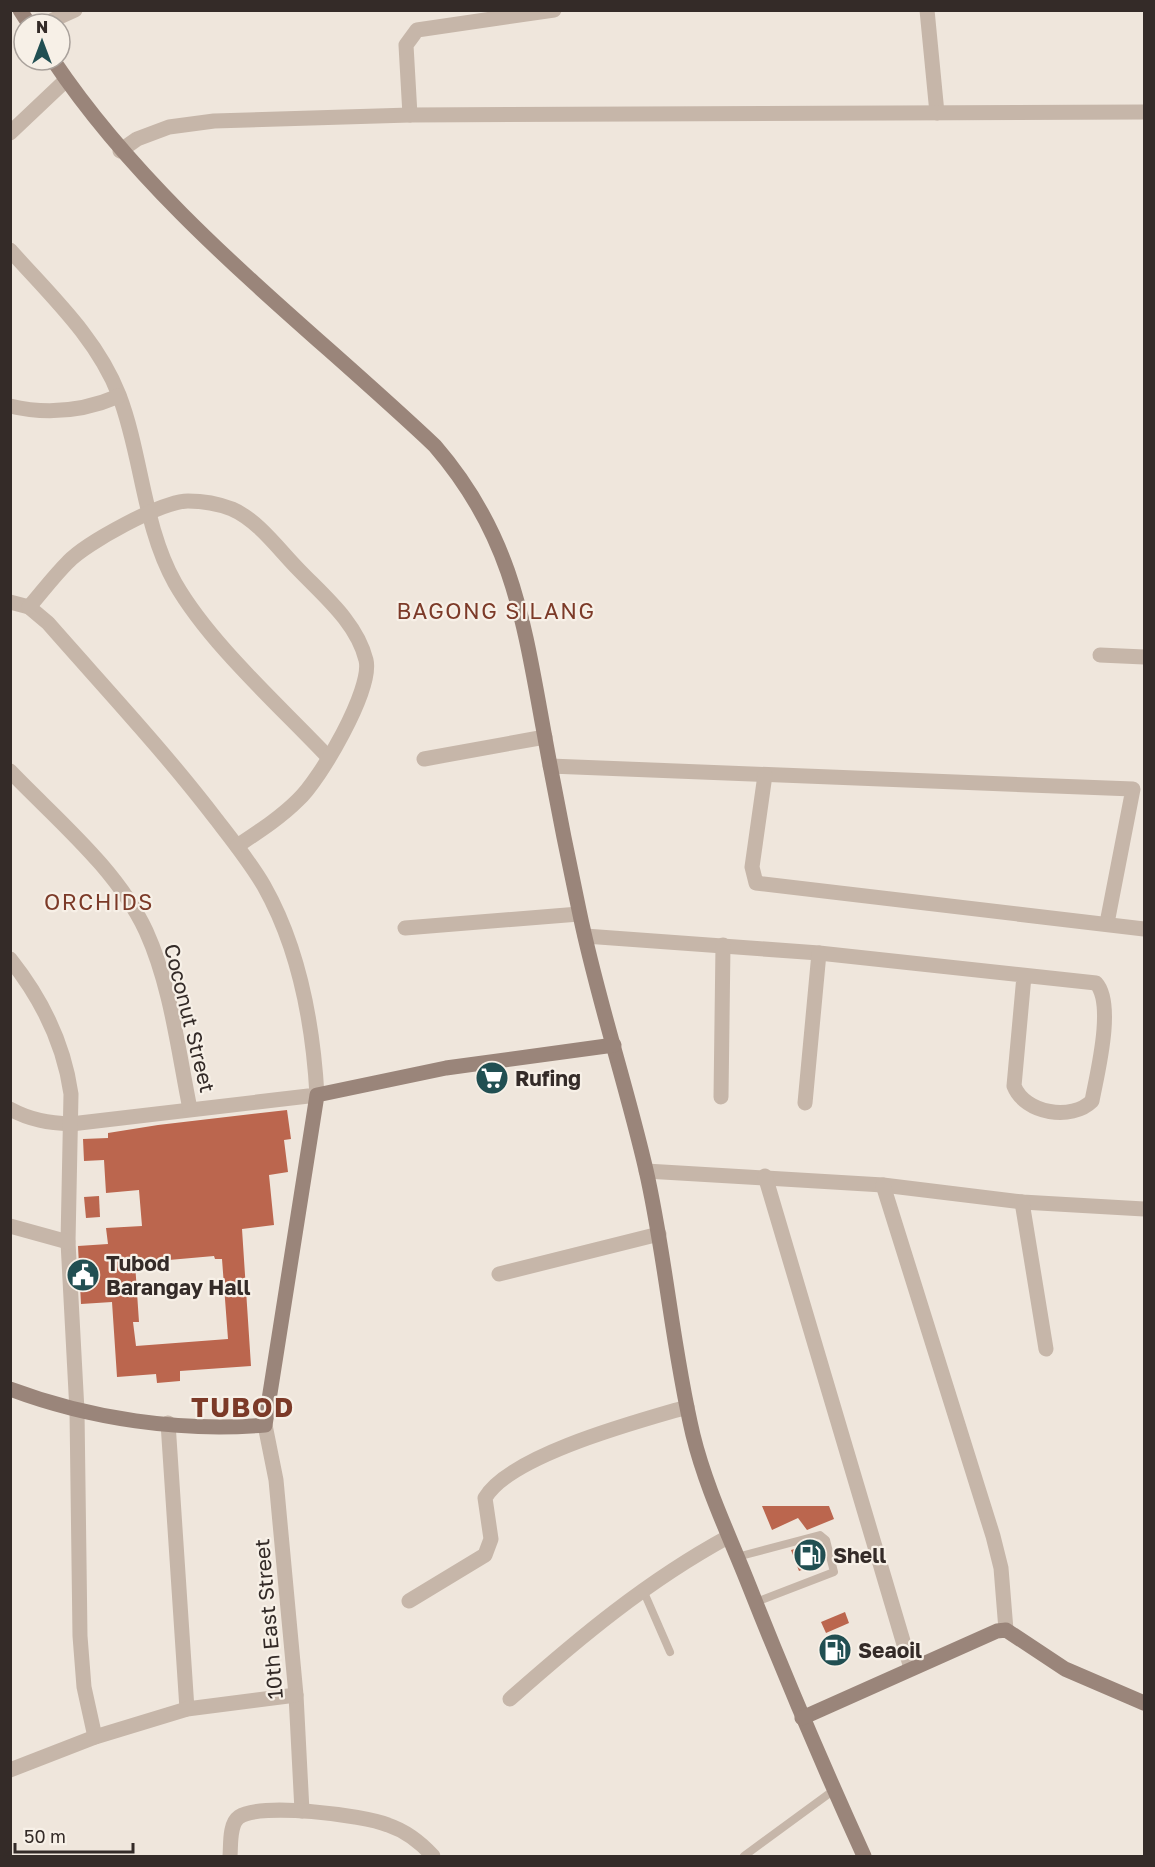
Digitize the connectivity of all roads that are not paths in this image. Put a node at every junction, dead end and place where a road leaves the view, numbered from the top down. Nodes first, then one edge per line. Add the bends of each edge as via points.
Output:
1 (554, 10) edge
2 (927, 10) edge
3 (61, 72) edge
4 (66, 80) junction
5 (1144, 112) edge
6 (937, 113) junction
7 (410, 115) junction
8 (10, 133) edge
9 (120, 151) junction
10 (10, 250) edge
11 (119, 396) junction
12 (10, 406) edge
13 (151, 513) junction
14 (10, 602) edge
15 (29, 607) junction
16 (1100, 655) dead end
17 (1144, 657) edge
18 (545, 737) junction
19 (328, 757) junction
20 (424, 759) dead end
21 (550, 766) junction
22 (10, 771) edge
23 (765, 775) junction
24 (237, 846) junction
25 (579, 914) junction
26 (1107, 923) junction
27 (405, 928) dead end
28 (1144, 928) edge
29 (585, 936) junction
30 (723, 945) junction
31 (819, 953) junction
32 (10, 959) edge
33 (1024, 976) junction
34 (614, 1046) junction
35 (317, 1095) junction
36 (721, 1097) dead end
37 (806, 1103) dead end
38 (10, 1109) edge
39 (190, 1109) junction
40 (71, 1124) junction
41 (646, 1171) junction
42 (765, 1176) junction
43 (883, 1185) junction
44 (1022, 1202) junction
45 (1144, 1209) edge
46 (10, 1226) edge
47 (659, 1234) junction
48 (68, 1242) junction
49 (499, 1274) dead end
50 (1046, 1349) dead end
51 (10, 1389) edge
52 (687, 1407) junction
53 (77, 1411) junction
54 (168, 1423) junction
55 (265, 1425) junction
56 (728, 1537) junction
57 (737, 1557) junction
58 (642, 1589) junction
59 (408, 1601) dead end
60 (756, 1602) junction
61 (1006, 1630) junction
62 (670, 1652) dead end
63 (911, 1668) junction
64 (296, 1695) junction
65 (510, 1699) dead end
66 (1144, 1703) edge
67 (187, 1709) junction
68 (802, 1718) junction
69 (95, 1737) junction
70 (10, 1770) edge
71 (834, 1790) junction
72 (302, 1811) junction
73 (230, 1857) edge
74 (433, 1857) edge
75 (744, 1857) edge
76 (864, 1857) edge

1 - 7 street via 417,30 406,45
2 - 6 street
3 - 4 main road
4 - 8 street
4 - 9 main road
5 - 6 street
6 - 7 street
7 - 9 street via 214,121 169,127 137,139
9 - 18 main road via 170,203 427,439 460,476 479,505 505,562 528,644
10 - 11 street via 99,353
11 - 12 street via 97,405 62,411
11 - 13 street
13 - 15 street via 95,541 69,561
13 - 19 street via 174,581 199,620
13 - 19 street via 186,501 233,510 252,523 343,615 367,662 363,689
14 - 15 street
15 - 24 street via 48,623 186,779
16 - 17 street
18 - 20 street
18 - 21 main road
19 - 24 street via 315,782 298,801
21 - 23 street
21 - 25 main road
22 - 39 street, Coconut Street via 106,871 146,931 166,992
23 - 26 street via 752,867 756,883
23 - 26 street via 1133,789
24 - 35 street via 281,922 309,1019
25 - 27 street
25 - 29 main road
26 - 28 street
29 - 30 street
29 - 34 main road
30 - 31 street
30 - 36 street
31 - 33 street
31 - 37 street
32 - 40 street via 35,994 58,1041 68,1072
33 - 33 street via 1096,983 1103,990 1104,1023 1097,1075 1092,1101 1085,1108 1071,1113 1052,1111 1029,1106 1018,1097 1014,1086
34 - 35 main road via 446,1068
34 - 41 main road
35 - 39 street
35 - 55 main road
38 - 40 street via 33,1119
39 - 40 street
40 - 48 street
41 - 42 street
41 - 47 main road
42 - 43 street
42 - 63 street
43 - 44 street
43 - 61 street via 993,1536 1001,1568
44 - 45 street
44 - 50 street
46 - 48 street
47 - 49 street
47 - 52 main road
48 - 53 street
51 - 53 main road
52 - 56 main road via 709,1489
52 - 59 street via 604,1431 559,1449 498,1482 485,1498 491,1539 485,1555
53 - 54 main road
53 - 69 street via 80,1636 84,1687
54 - 55 main road
54 - 67 street
55 - 64 street, 10th East Street via 276,1480
56 - 57 main road
56 - 58 street
57 - 60 main road
57 - 60 lane via 820,1535 826,1540 834,1572
58 - 62 lane
58 - 65 street
60 - 68 main road
61 - 63 main road
61 - 66 main road via 1065,1669
63 - 68 main road
64 - 67 street
64 - 72 street, 10th East Street
67 - 69 street
68 - 71 main road
69 - 70 street
71 - 75 lane
71 - 76 main road
72 - 73 street via 260,1810 240,1816 233,1828
72 - 74 street via 365,1818 388,1825 405,1833

